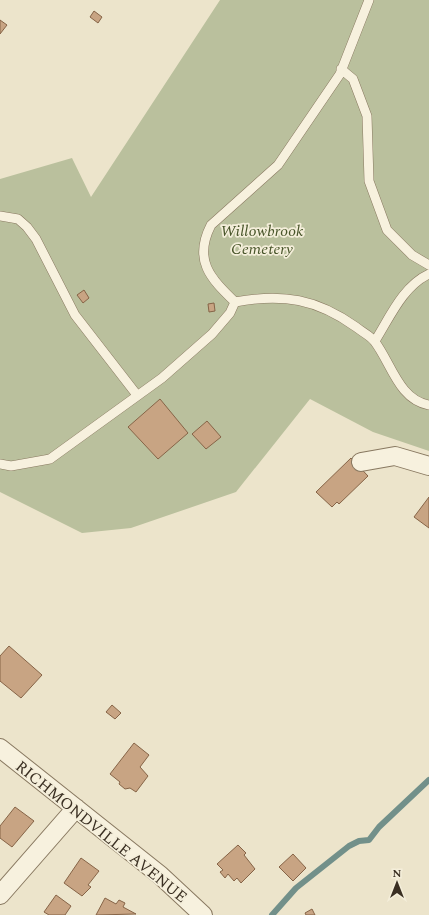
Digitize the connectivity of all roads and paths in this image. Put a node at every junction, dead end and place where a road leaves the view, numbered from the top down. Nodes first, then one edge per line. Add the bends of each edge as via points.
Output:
1 (369, 0) edge
2 (341, 69) junction
3 (0, 216) edge
4 (429, 265) edge
5 (429, 274) edge
6 (235, 302) junction
7 (374, 341) junction
8 (137, 395) junction
9 (429, 405) edge
10 (361, 462) dead end
11 (0, 464) edge
12 (429, 466) edge
13 (0, 748) edge
14 (76, 808) junction
15 (0, 895) edge
16 (203, 915) edge

1 - 2 lane
2 - 4 lane via 353,79 367,116 369,181 387,230 412,255
2 - 6 lane via 278,165 211,224 205,236 204,260 209,272 215,282
3 - 8 lane via 18,218 27,226 75,315
5 - 7 lane via 418,279 405,292
6 - 7 lane via 274,297 310,302 330,310
6 - 8 lane via 230,313 212,334 162,378
7 - 9 lane via 406,392 414,399
8 - 11 lane via 50,459 11,466
10 - 12 street via 395,456
13 - 14 street, RICHMONDVILLE AVENUE
14 - 15 street
14 - 16 street, RICHMONDVILLE AVENUE via 160,875

